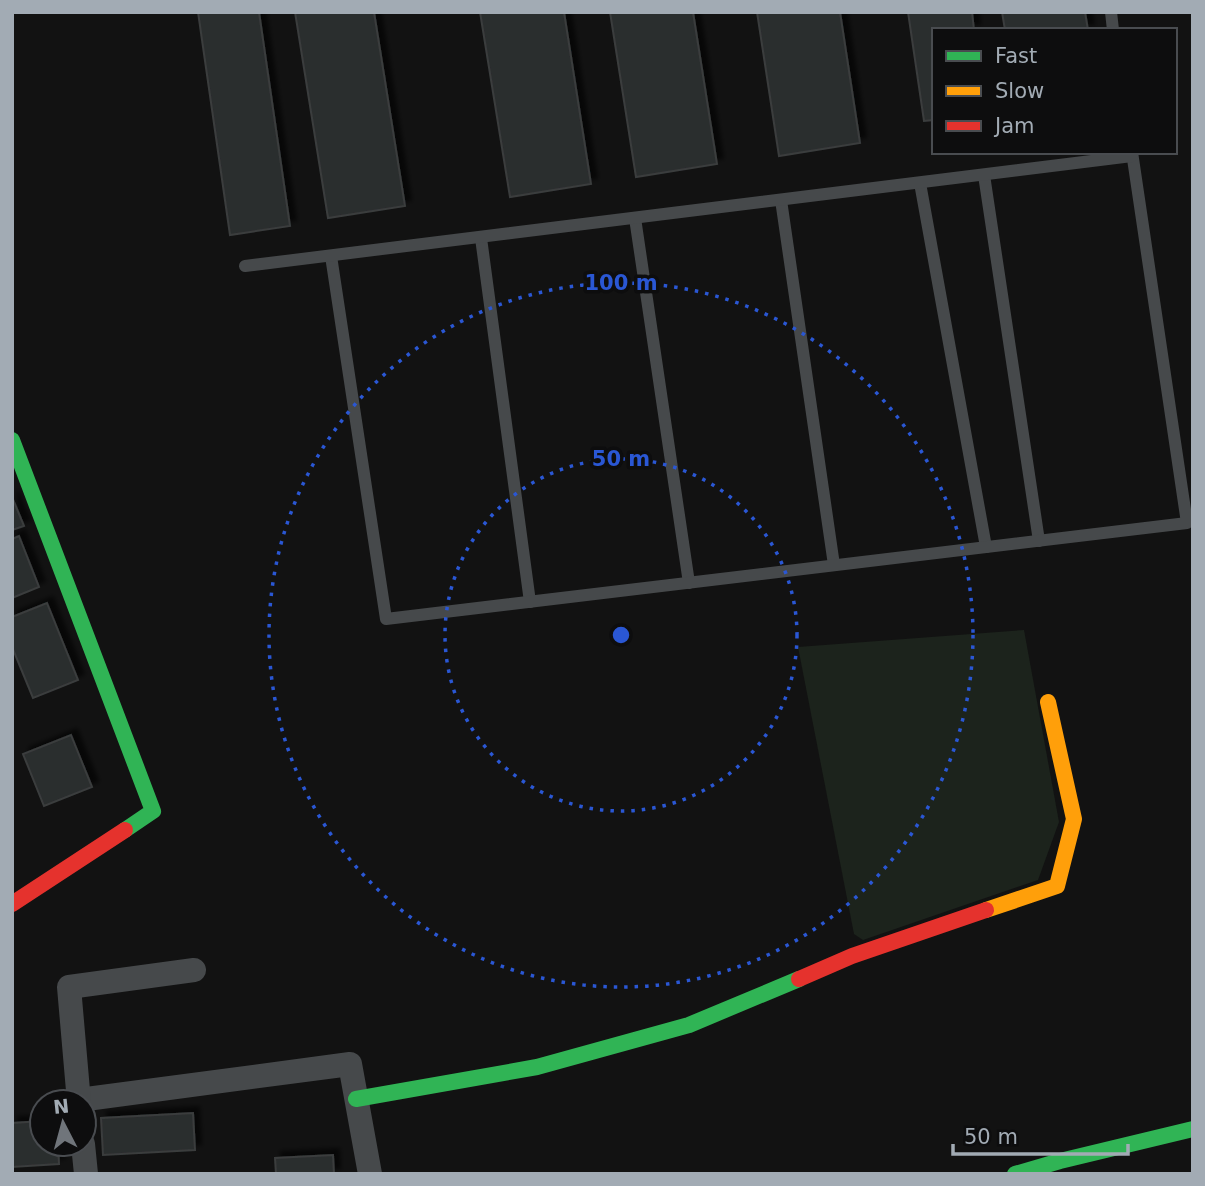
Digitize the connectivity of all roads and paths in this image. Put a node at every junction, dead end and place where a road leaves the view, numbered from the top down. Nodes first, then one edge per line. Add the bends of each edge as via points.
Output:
1 (1132, 154) edge
2 (984, 174) junction
3 (920, 183) junction
4 (781, 200) junction
5 (635, 218) junction
6 (481, 238) junction
7 (331, 256) junction
8 (245, 266) dead end
9 (12, 439) edge
10 (1039, 541) junction
11 (986, 547) junction
12 (834, 565) junction
13 (689, 583) junction
14 (530, 602) junction
15 (1048, 702) dead end
16 (12, 904) edge
17 (194, 970) dead end
18 (78, 1088) edge
19 (98, 1098) edge
20 (356, 1099) junction
21 (1193, 1129) edge
22 (1019, 1173) edge
23 (370, 1174) edge

1 - 2 lane
1 - 10 lane via 1187,523
2 - 3 lane
2 - 10 lane
3 - 4 lane
3 - 11 lane
4 - 5 lane
4 - 12 lane
5 - 6 lane
5 - 13 lane
6 - 7 lane
6 - 14 lane
7 - 8 lane
7 - 14 lane via 386,619
9 - 16 street via 153,811
10 - 11 lane
11 - 12 lane
12 - 13 lane
13 - 14 lane
15 - 20 street via 1074,819 1057,886 852,956 689,1025 537,1067
17 - 18 street via 69,987
19 - 20 street via 350,1064
20 - 23 street
21 - 22 street

